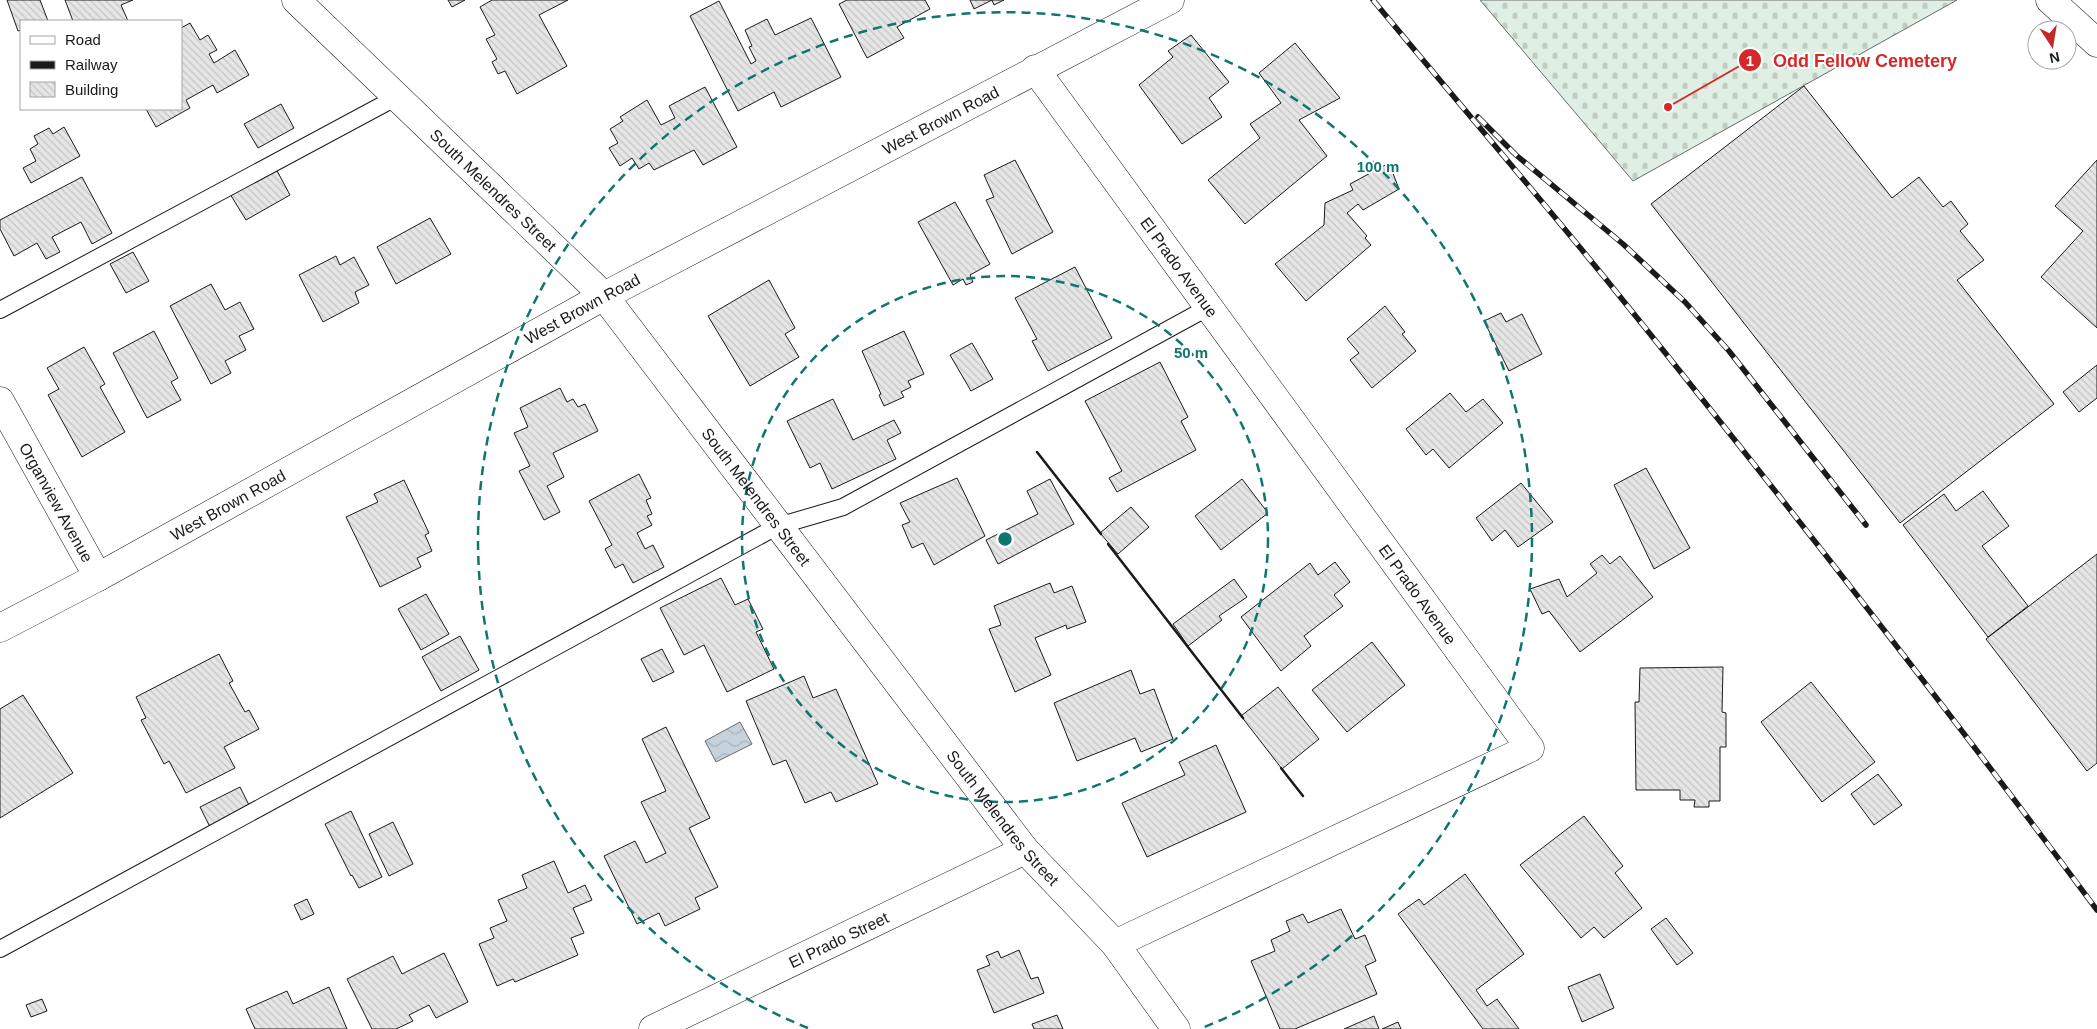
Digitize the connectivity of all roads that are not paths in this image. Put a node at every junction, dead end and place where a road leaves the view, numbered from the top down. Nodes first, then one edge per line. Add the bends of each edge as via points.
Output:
1 (296, 0) edge
2 (1170, 0) edge
3 (2050, 0) edge
4 (2095, 37) edge
5 (1035, 69) junction
6 (397, 97) junction
7 (604, 296) junction
8 (1209, 307) junction
9 (0, 310) edge
10 (0, 401) edge
11 (778, 526) junction
12 (98, 577) junction
13 (0, 628) edge
14 (1025, 850) junction
15 (1115, 944) junction
16 (0, 949) edge
17 (653, 1029) edge
18 (1176, 1029) edge

1 - 6 street, South Melendres Street
2 - 5 street, West Brown Road
3 - 4 street
5 - 7 street, West Brown Road
5 - 8 street, El Prado Avenue
6 - 7 street, South Melendres Street
6 - 9 lane
7 - 11 street, South Melendres Street
7 - 12 street, West Brown Road
8 - 11 lane via 843,507
8 - 15 street, El Prado Avenue via 1530,748
10 - 12 street, Organview Avenue
11 - 14 street, South Melendres Street
11 - 16 lane
12 - 13 street, West Brown Road
14 - 15 street, South Melendres Street
14 - 17 street, El Prado Street
15 - 18 street, South Melendres Street

